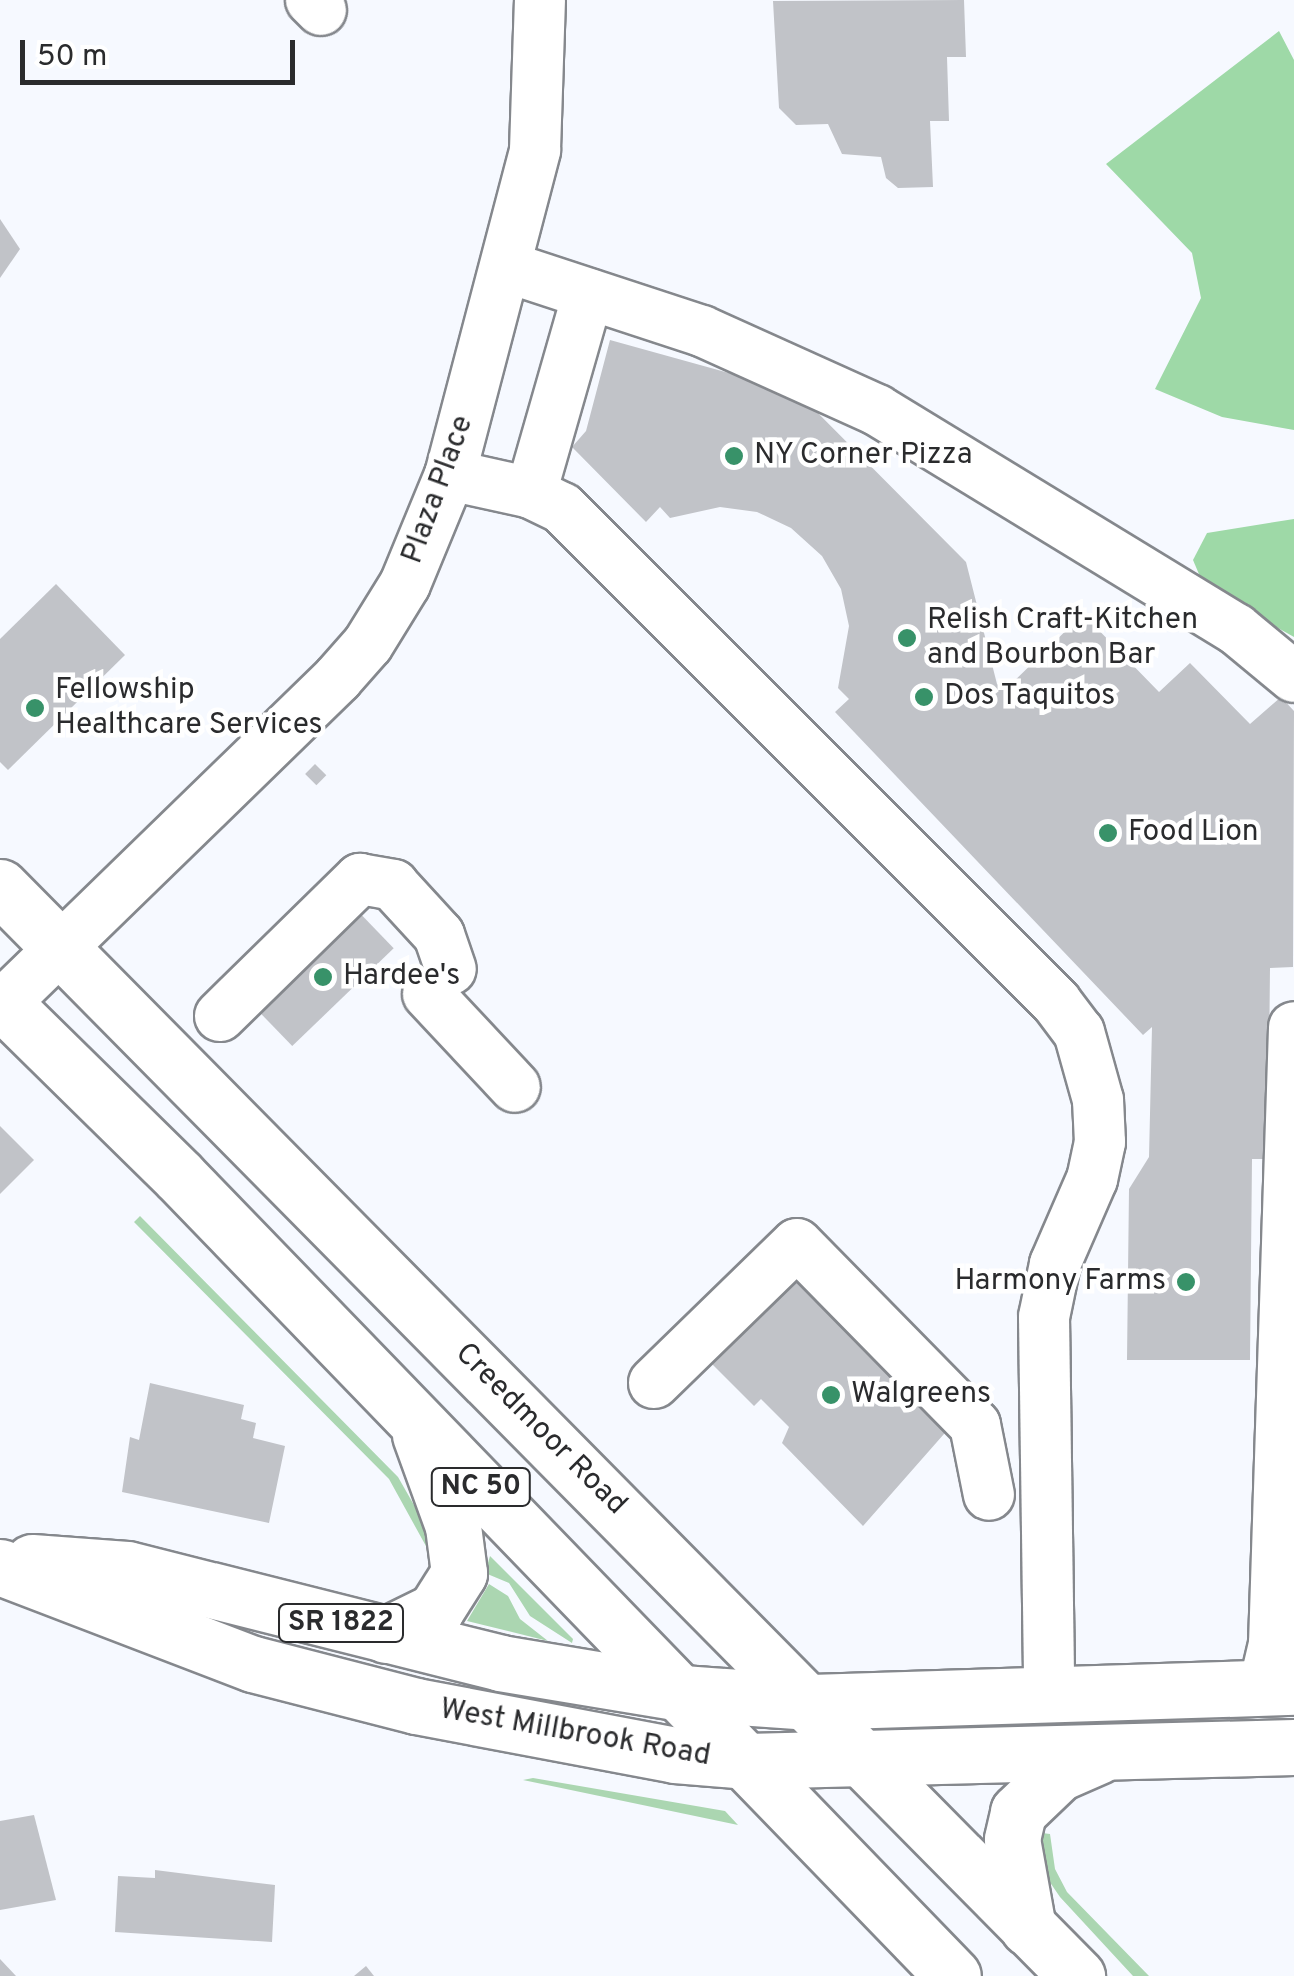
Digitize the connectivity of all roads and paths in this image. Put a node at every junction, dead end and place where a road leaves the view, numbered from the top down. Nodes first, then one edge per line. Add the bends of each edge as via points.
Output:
1 (540, 0) edge
2 (508, 267) junction
3 (588, 294) junction
4 (450, 475) junction
5 (531, 493) junction
6 (1294, 676) edge
7 (0, 887) edge
8 (60, 949) junction
9 (2, 1002) edge
10 (220, 1016) dead end
11 (1294, 1027) edge
12 (515, 1087) dead end
13 (654, 1383) dead end
14 (414, 1418) junction
15 (989, 1495) dead end
16 (0, 1564) edge
17 (386, 1634) junction
18 (1279, 1687) edge
19 (682, 1693) junction
20 (1050, 1694) junction
21 (811, 1702) junction
22 (1294, 1747) edge
23 (1108, 1752) junction
24 (868, 1758) junction
25 (747, 1761) junction
26 (1028, 1928) junction
27 (953, 1976) edge
28 (1077, 1976) edge

1 - 2 street, Plaza Place via 535,150
2 - 3 street
2 - 4 street, Plaza Place
3 - 5 street
3 - 6 street via 702,331 876,410 1236,629
4 - 5 street
4 - 8 street, Plaza Place via 405,584 368,644
5 - 20 street via 562,508 678,622 1079,1032 1098,1100 1100,1142 1046,1303
7 - 8 main road, Creedmoor Road / NC 50
8 - 9 street, Plaza Place
8 - 21 main road, Creedmoor Road / NC 50
9 - 14 main road, NC 50
10 - 12 street via 360,879 393,885 440,935 440,982
11 - 18 street via 1274,1644
13 - 15 street via 798,1244 975,1425
14 - 17 main road via 454,1526 459,1573 435,1611
14 - 19 main road, NC 50
16 - 17 main road, West Millbrook Road / SR 1822 via 127,1568
16 - 25 main road, West Millbrook Road via 252,1664 416,1706 652,1752
17 - 19 main road, West Millbrook Road / SR 1822 via 500,1664
18 - 20 main road, West Millbrook Road / SR 1822
19 - 21 main road, West Millbrook Road / SR 1822
19 - 25 main road, NC 50
20 - 21 main road, West Millbrook Road / SR 1822
21 - 24 main road, Creedmoor Road / NC 50
22 - 23 main road, West Millbrook Road
23 - 24 main road, West Millbrook Road
23 - 26 main road via 1060,1773 1018,1812 1012,1838
24 - 25 main road, West Millbrook Road
24 - 26 main road, Creedmoor Road / NC 50
25 - 27 main road, NC 50
26 - 28 main road, Creedmoor Road / NC 50

